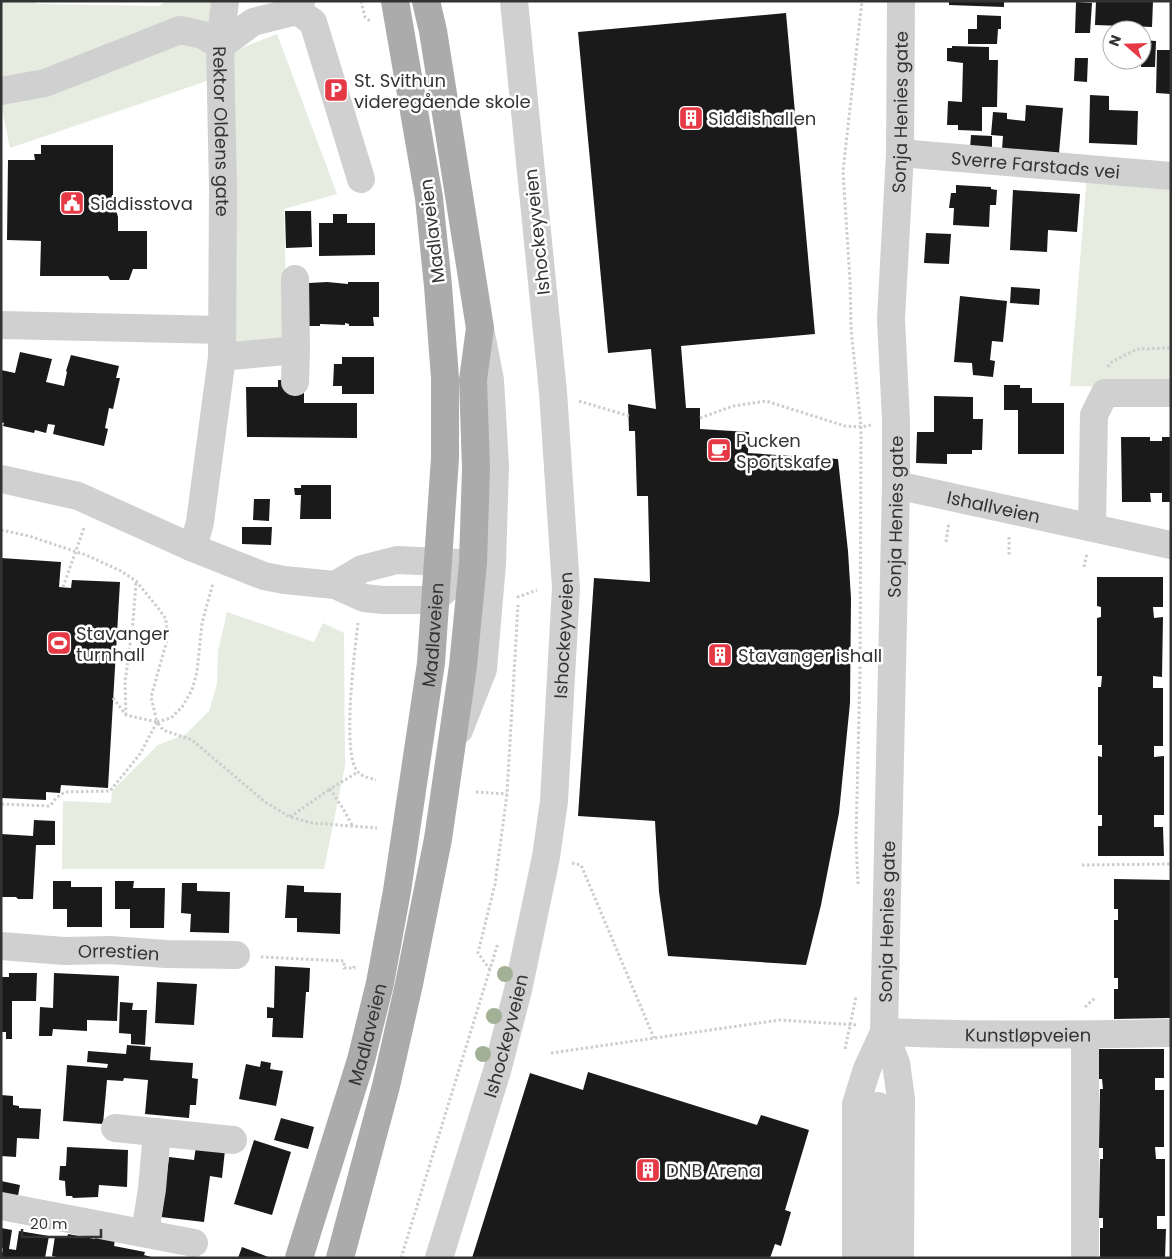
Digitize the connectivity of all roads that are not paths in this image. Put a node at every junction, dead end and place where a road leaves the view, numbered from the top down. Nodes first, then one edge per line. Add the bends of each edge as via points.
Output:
1 (225, 1) edge
2 (395, 1) edge
3 (426, 1) edge
4 (514, 1) edge
5 (901, 1) edge
6 (299, 6) edge
7 (220, 46) junction
8 (1, 91) edge
9 (900, 153) junction
10 (1171, 176) edge
11 (361, 179) dead end
12 (295, 279) dead end
13 (1, 325) edge
14 (480, 328) junction
15 (222, 330) junction
16 (296, 350) junction
17 (222, 357) junction
18 (295, 382) dead end
19 (1171, 394) edge
20 (1, 479) edge
21 (896, 485) junction
22 (1092, 527) junction
23 (1171, 545) edge
24 (192, 548) junction
25 (438, 562) junction
26 (473, 563) junction
27 (335, 586) junction
28 (434, 600) junction
29 (453, 745) junction
30 (1, 946) edge
31 (236, 955) road end
32 (884, 1032) junction
33 (1171, 1033) edge
34 (1085, 1035) junction
35 (878, 1106) dead end
36 (115, 1128) dead end
37 (157, 1132) junction
38 (233, 1140) dead end
39 (1, 1206) edge
40 (145, 1233) junction
41 (194, 1243) dead end
42 (878, 1257) edge
43 (299, 1258) edge
44 (340, 1258) edge
45 (439, 1258) edge
46 (1085, 1258) edge

1 - 7 street
2 - 25 main road, Madlaveien via 429,198 438,286 445,378 445,450
3 - 14 main road, Madlaveien
4 - 45 street, Ishockeyveien via 553,392 566,588 554,801 546,857 518,990 497,1071
5 - 9 street, Sonja Henies gate
6 - 7 street via 253,22
6 - 11 street via 313,22
7 - 8 street, Rektor Oldens gate via 204,35 180,30 45,83
7 - 15 street, Rektor Oldens gate
9 - 10 street, Sverre Farstads vei
9 - 21 street, Sonja Henies gate via 892,319
12 - 16 street
13 - 15 street
14 - 26 main road, Madlaveien via 473,380 476,468
14 - 29 street via 490,380 495,466 492,564 483,669
15 - 17 street, Rektor Oldens gate
16 - 17 street
16 - 18 street
17 - 24 street, Rektor Oldens gate via 200,522
19 - 22 street via 1104,393 1094,415
20 - 24 street via 78,496
21 - 22 street, Ishallveien
21 - 32 street, Sonja Henies gate
22 - 23 street, Ishallveien
24 - 27 street via 264,576
25 - 26 street
25 - 27 street via 398,560 362,569
25 - 28 main road, Madlaveien
26 - 28 street
26 - 29 main road, Madlaveien
27 - 28 street via 364,598
28 - 43 main road, Madlaveien via 431,663 380,983 361,1060
29 - 44 main road, Madlaveien via 410,984
30 - 31 street, Orrestien
32 - 34 street, Kunstløpveien
32 - 42 street, Sonja Henies gate via 896,1063 901,1099
32 - 42 street, Sonja Henies gate via 856,1104
33 - 34 street, Kunstløpveien
34 - 46 street
35 - 42 street
36 - 37 street
37 - 38 street
37 - 40 street
39 - 40 street
40 - 41 street

